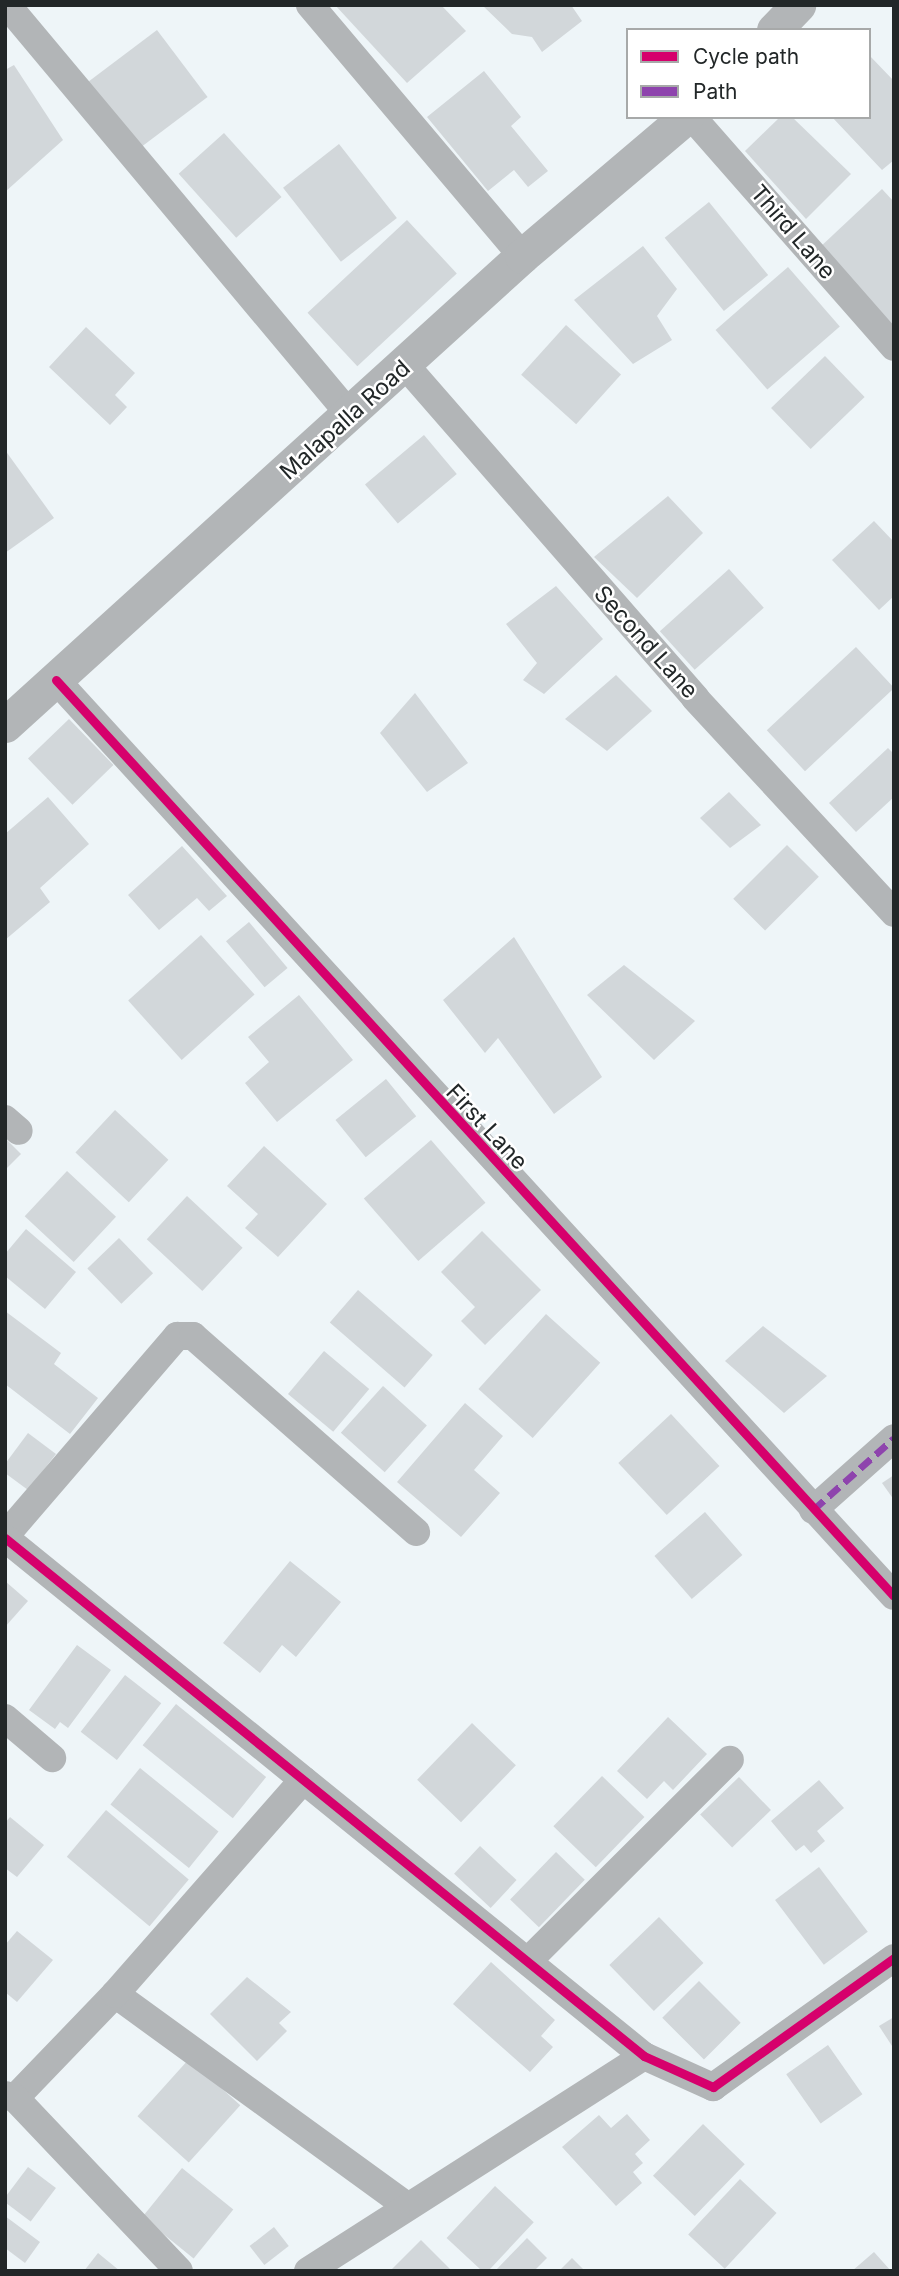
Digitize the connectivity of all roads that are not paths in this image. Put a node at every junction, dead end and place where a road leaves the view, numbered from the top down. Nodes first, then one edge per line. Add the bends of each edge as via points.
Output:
1 (7, 5) edge
2 (310, 5) edge
3 (798, 5) edge
4 (776, 28) edge
5 (684, 119) edge
6 (694, 119) edge
7 (522, 256) junction
8 (894, 347) edge
9 (405, 365) junction
10 (350, 415) junction
11 (56, 680) junction
12 (5, 725) edge
13 (894, 912) edge
14 (894, 1438) edge
15 (813, 1510) junction
16 (416, 1532) dead end
17 (5, 1537) edge
18 (894, 1596) edge
19 (5, 1718) edge
20 (52, 1758) dead end
21 (730, 1760) dead end
22 (303, 1780) junction
23 (894, 1958) edge
24 (528, 1961) junction
25 (115, 1994) junction
26 (644, 2056) junction
27 (10, 2096) edge
28 (407, 2206) junction
29 (179, 2271) edge
30 (308, 2271) edge

1 - 10 street
2 - 7 street
3 - 4 street
5 - 7 street, Malapalla Road
6 - 8 street, Third Lane
7 - 9 street, Malapalla Road
9 - 10 street, Malapalla Road
9 - 13 street, Second Lane via 519,500
10 - 11 street, Malapalla Road
11 - 12 street, Malapalla Road
11 - 15 street, First Lane
14 - 15 street
15 - 18 street, First Lane
16 - 17 street via 193,1336 177,1336
17 - 22 street
19 - 20 street
21 - 24 street
22 - 24 street
22 - 25 street
23 - 26 street via 713,2087
24 - 26 street
25 - 27 street
25 - 28 street
26 - 28 street
27 - 29 street
28 - 30 street

